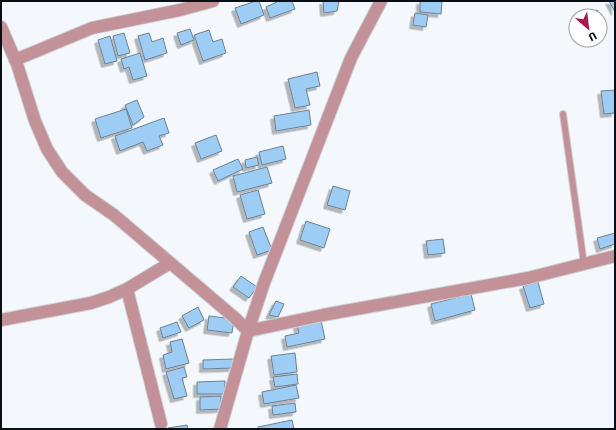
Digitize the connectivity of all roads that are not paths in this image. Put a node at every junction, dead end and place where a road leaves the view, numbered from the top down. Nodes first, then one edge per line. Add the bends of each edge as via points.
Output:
1 (213, 1) edge
2 (381, 1) edge
3 (1, 27) edge
4 (16, 60) junction
5 (563, 114) dead end
6 (615, 256) edge
7 (170, 263) junction
8 (584, 264) junction
9 (127, 289) junction
10 (1, 320) edge
11 (248, 331) junction
12 (161, 424) dead end
13 (220, 429) edge

1 - 4 street via 92,28
2 - 11 street via 351,58
3 - 4 street
4 - 7 street via 35,121 47,149 62,172 85,195 114,214
5 - 8 lane
6 - 8 street
7 - 9 street
7 - 11 street
8 - 11 street via 528,278 323,314
9 - 10 street via 91,302
9 - 12 street
11 - 13 street

